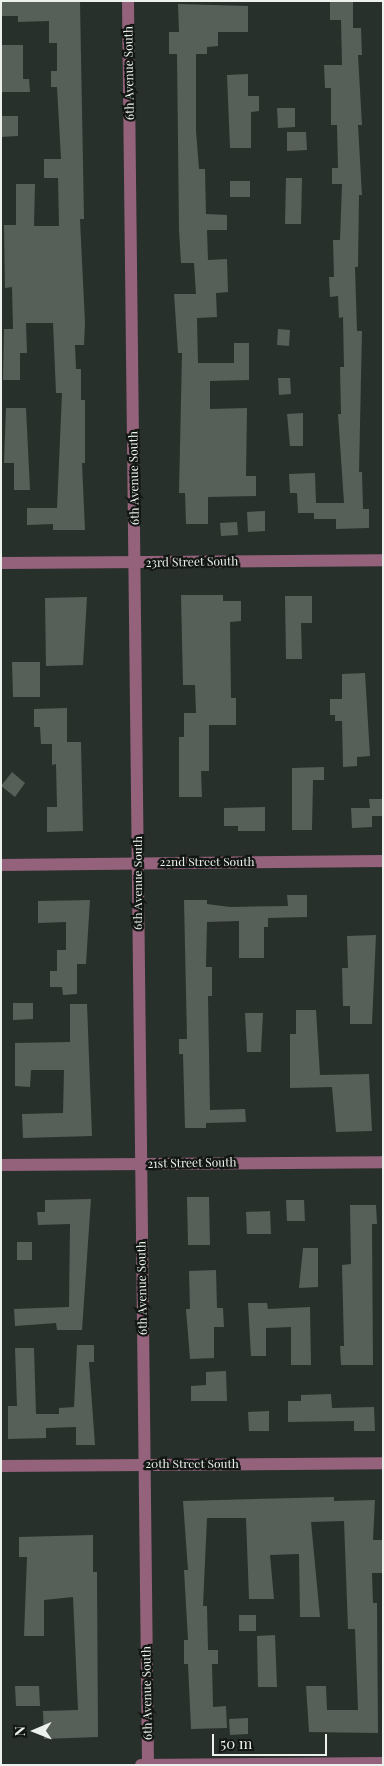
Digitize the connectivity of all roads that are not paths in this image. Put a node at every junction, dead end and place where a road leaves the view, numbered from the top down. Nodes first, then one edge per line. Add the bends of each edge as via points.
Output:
1 (128, 1) edge
2 (383, 560) edge
3 (135, 563) junction
4 (1, 564) edge
5 (383, 861) edge
6 (137, 863) junction
7 (1, 865) edge
8 (383, 1162) edge
9 (140, 1164) junction
10 (1, 1165) edge
11 (383, 1463) edge
12 (144, 1465) junction
13 (1, 1466) edge
14 (383, 1763) edge
15 (141, 1765) edge
16 (148, 1765) edge

1 - 3 street, 6th Avenue South
2 - 3 street, 23rd Street South
3 - 4 street, 23rd Street South
3 - 6 street, 6th Avenue South
5 - 6 street, 22nd Street South
6 - 7 street, 22nd Street South
6 - 9 street, 6th Avenue South
8 - 9 street, 21st Street South
9 - 10 street, 21st Street South
9 - 12 street, 6th Avenue South
11 - 12 street, 20th Street South
12 - 13 street, 20th Street South
12 - 16 street, 6th Avenue South
14 - 16 street
15 - 16 street

